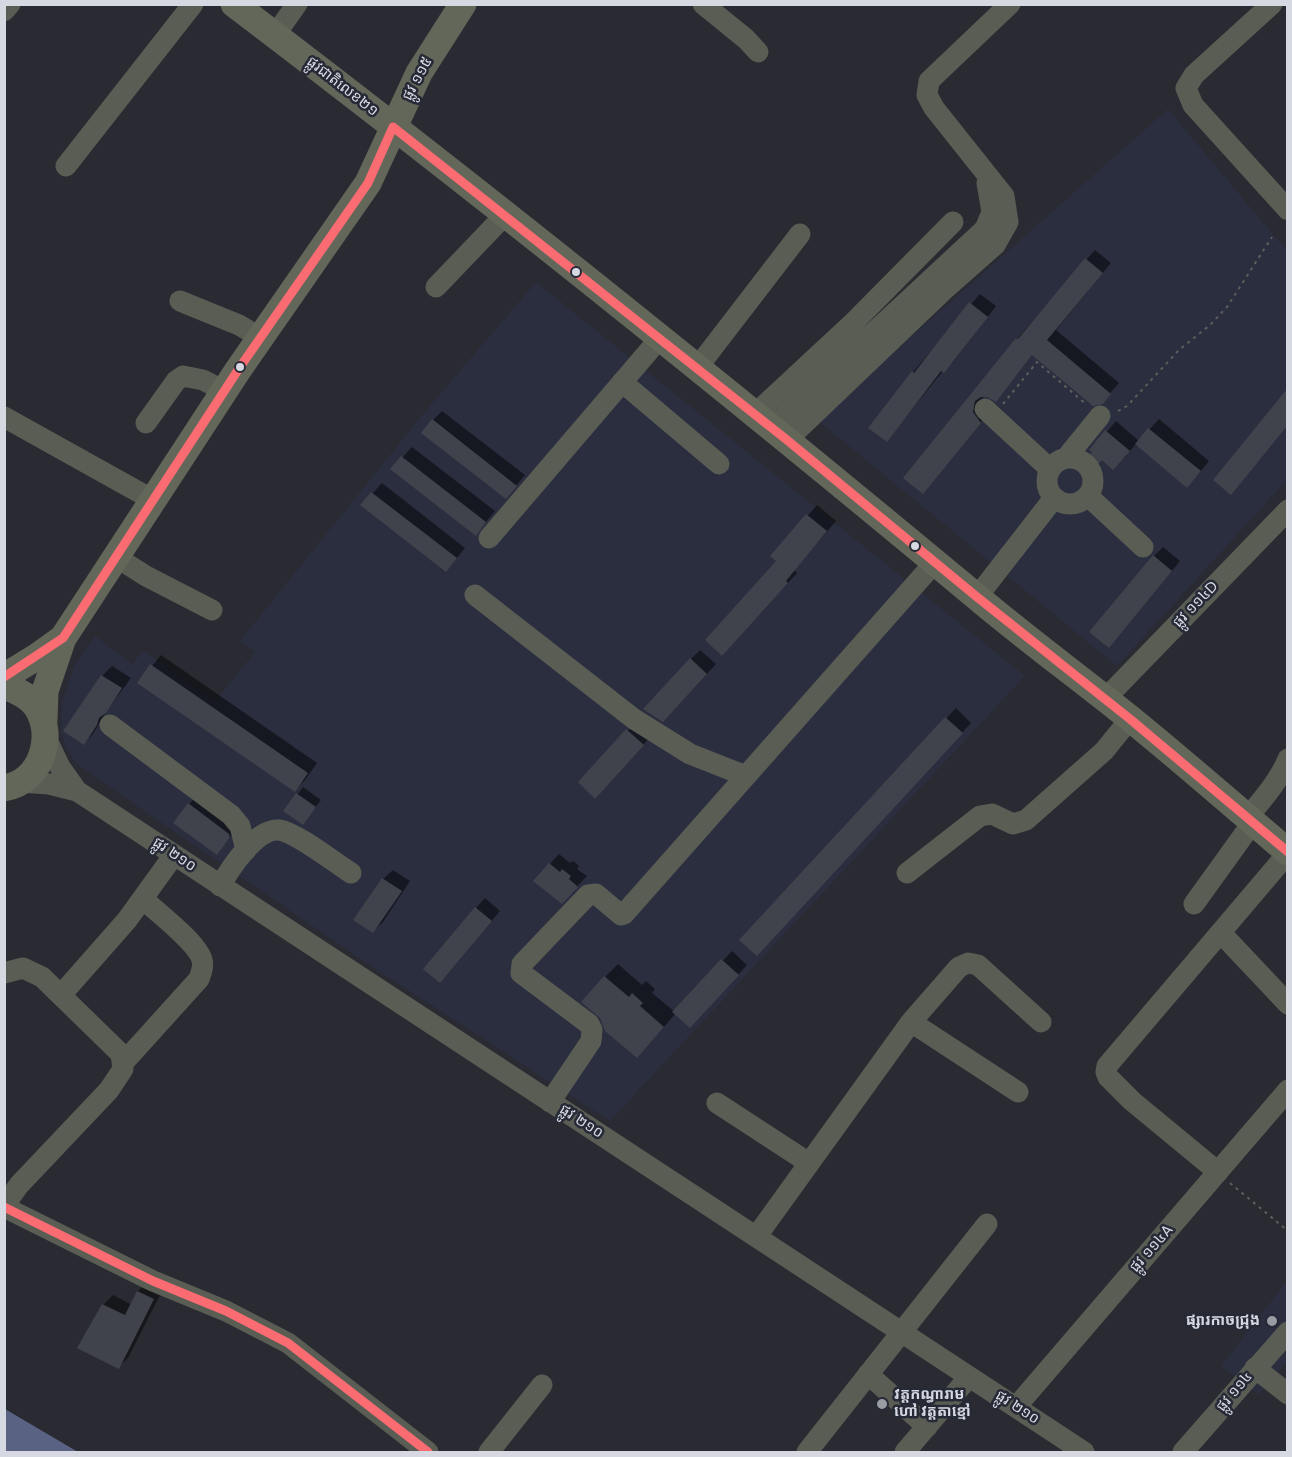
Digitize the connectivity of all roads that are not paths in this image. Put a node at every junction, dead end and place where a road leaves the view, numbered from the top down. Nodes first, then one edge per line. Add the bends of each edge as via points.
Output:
1 (10, 4) edge
2 (193, 4) edge
3 (234, 4) edge
4 (297, 4) edge
5 (463, 4) edge
6 (703, 4) edge
7 (1010, 4) edge
8 (1272, 4) edge
9 (4, 11) edge
10 (275, 35) junction
11 (758, 52) dead end
12 (393, 127) junction
13 (66, 166) dead end
14 (1287, 210) edge
15 (505, 215) junction
16 (953, 222) dead end
17 (800, 234) dead end
18 (436, 287) dead end
19 (180, 301) dead end
20 (261, 338) junction
21 (660, 338) junction
22 (697, 368) junction
23 (622, 382) junction
24 (224, 391) junction
25 (989, 412) road end
26 (1100, 416) road end
27 (4, 417) edge
28 (146, 423) dead end
29 (771, 427) junction
30 (1058, 463) junction
31 (719, 464) dead end
32 (1088, 496) junction
33 (1054, 498) junction
34 (153, 500) junction
35 (1287, 510) edge
36 (489, 538) dead end
37 (1143, 547) dead end
38 (116, 557) junction
39 (936, 561) junction
40 (475, 595) dead end
41 (977, 597) junction
42 (212, 610) dead end
43 (63, 638) junction
44 (4, 676) edge
45 (4, 686) edge
46 (1104, 700) junction
47 (1130, 719) junction
48 (110, 725) dead end
49 (45, 729) junction
50 (1287, 759) edge
51 (746, 776) junction
52 (9, 787) edge
53 (77, 791) junction
54 (1250, 820) junction
55 (246, 850) junction
56 (1287, 853) edge
57 (174, 855) junction
58 (351, 873) dead end
59 (907, 873) dead end
60 (220, 886) junction
61 (143, 899) junction
62 (1194, 904) dead end
63 (1221, 933) junction
64 (4, 973) edge
65 (61, 995) junction
66 (1287, 1004) edge
67 (911, 1022) junction
68 (1041, 1022) dead end
69 (124, 1062) junction
70 (1287, 1090) edge
71 (1018, 1092) dead end
72 (550, 1102) junction
73 (717, 1103) dead end
74 (808, 1163) junction
75 (1218, 1172) junction
76 (4, 1207) edge
77 (987, 1224) dead end
78 (756, 1237) junction
79 (901, 1332) junction
80 (1287, 1332) edge
81 (1255, 1368) junction
82 (868, 1374) junction
83 (969, 1377) junction
84 (542, 1385) dead end
85 (1287, 1394) edge
86 (1016, 1407) junction
87 (927, 1427) junction
88 (428, 1452) edge
89 (489, 1452) edge
90 (807, 1452) edge
91 (905, 1452) edge
92 (1084, 1452) edge
93 (1183, 1452) edge

1 - 9 street
2 - 13 street
3 - 10 main road, ផ្លូវជាតិលេខ២១
4 - 10 street
5 - 12 main road, ផ្លូវ ១១៥ via 419,74
6 - 11 street
7 - 29 street via 928,81 927,95 1004,196 1008,222 995,245 944,290
8 - 14 street via 1194,75 1186,88 1193,105
10 - 12 main road, ផ្លូវជាតិលេខ២១
12 - 15 main road, ផ្លូវជាតិលេខ២១
12 - 20 main road, ផ្លូវ ១១៥ via 368,183
15 - 18 street
15 - 21 main road, ផ្លូវជាតិលេខ២១
16 - 29 street via 854,322
17 - 22 street
19 - 20 street
20 - 24 main road, ផ្លូវ ១១៥
21 - 22 main road, ផ្លូវជាតិលេខ២១
21 - 23 street
22 - 29 main road, ផ្លូវជាតិលេខ២១
23 - 31 street
23 - 36 street
24 - 28 street via 204,380 183,376
24 - 34 main road, ផ្លូវ ១១៥
25 - 30 street
26 - 30 street
27 - 34 street
29 - 39 main road, ផ្លូវជាតិលេខ២១
30 - 32 street via 1076,458 1084,462 1094,479
30 - 33 street via 1047,479
32 - 33 street via 1071,505
32 - 37 street
33 - 41 street
34 - 38 main road, ផ្លូវ ១១៥
35 - 46 street, ផ្លូវ ១១៤D
38 - 42 street
38 - 43 main road, ផ្លូវ ១១៥
39 - 41 main road, ផ្លូវជាតិលេខ២១
39 - 51 street
40 - 51 street via 634,719 690,754
41 - 46 main road, ផ្លូវជាតិលេខ២១
43 - 44 main road, ផ្លូវ ១១៥
43 - 49 main road, ផ្លូវ ១១៥ via 45,691
45 - 49 main road via 21,692 35,704
46 - 47 main road, ផ្លូវជាតិលេខ២១
47 - 54 main road, ផ្លូវជាតិលេខ២១
47 - 59 street via 1104,751 1026,820 1013,824 992,814 980,816
48 - 55 street via 231,815 240,826
49 - 52 main road, ផ្លូវ ១១៥ via 43,755 34,771
49 - 53 street, ផ្លូវ ២១០ via 60,768
50 - 54 street
51 - 72 street via 624,914 596,894 588,895 522,964 521,973 592,1030 591,1041
52 - 53 street, ផ្លូវ ២១០ via 49,784
53 - 57 street, ផ្លូវ ២១០
54 - 56 main road, ផ្លូវជាតិលេខ២១
54 - 62 street
55 - 58 street via 264,834 278,830
55 - 60 street
56 - 63 street
57 - 60 street, ផ្លូវ ២១០
57 - 61 street
60 - 72 street, ផ្លូវ ២១០
61 - 65 street
61 - 69 street via 188,939 202,959 203,969 199,979
63 - 66 street
63 - 75 street via 1107,1066 1106,1072 1132,1101
64 - 65 street via 23,968 42,977
65 - 69 street via 121,1054
67 - 68 street via 959,967 968,963 978,965
67 - 71 street
67 - 74 street
69 - 76 street via 109,1090 19,1185
70 - 75 street, ផ្លូវ ១១៤A
72 - 78 street, ផ្លូវ ២១០
73 - 74 street
74 - 78 street
75 - 86 street, ផ្លូវ ១១៤A
76 - 88 street via 288,1343
77 - 79 street
78 - 79 street, ផ្លូវ ២១០
79 - 82 street
79 - 83 street, ផ្លូវ ២១០
80 - 81 street, ផ្លូវ ១១៤
81 - 85 street
81 - 93 street, ផ្លូវ ១១៤
82 - 87 street
82 - 90 street
83 - 86 street, ផ្លូវ ២១០
83 - 87 street
84 - 89 street
86 - 92 street, ផ្លូវ ២១០
87 - 91 street

